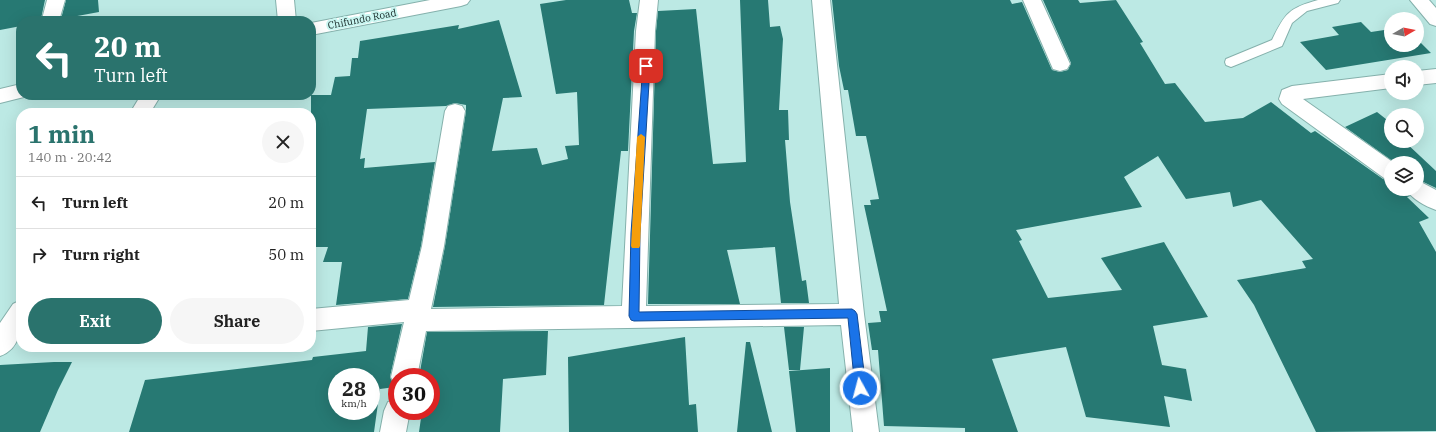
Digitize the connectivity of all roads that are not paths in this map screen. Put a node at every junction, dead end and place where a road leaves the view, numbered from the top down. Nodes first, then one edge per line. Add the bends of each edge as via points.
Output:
1 (56, 0) edge
2 (285, 0) edge
3 (461, 0) edge
4 (649, 0) edge
5 (821, 0) edge
6 (1032, 0) edge
7 (1334, 0) edge
8 (1419, 0) edge
9 (52, 16) edge
10 (287, 16) edge
11 (1436, 20) edge
12 (316, 27) edge
13 (1231, 62) dead end
14 (1060, 64) dead end
15 (1436, 76) edge
16 (1424, 77) edge
17 (1384, 82) edge
18 (16, 92) edge
19 (0, 96) edge
20 (455, 111) dead end
21 (1384, 167) edge
22 (1424, 193) edge
23 (1436, 201) edge
24 (852, 314) junction
25 (418, 315) junction
26 (634, 316) junction
27 (316, 320) edge
28 (16, 324) edge
29 (0, 345) edge
30 (406, 368) edge
31 (395, 420) edge
32 (393, 432) edge
33 (866, 432) edge

1 - 9 street
2 - 10 street
3 - 12 street, Chifundo Road
4 - 26 street via 635,233
5 - 24 street
6 - 14 street
7 - 13 lane via 1303,8 1287,21 1278,43
8 - 11 street
15 - 16 street
17 - 21 street via 1289,94 1289,99
18 - 19 street
20 - 25 street via 433,246
22 - 23 street
24 - 26 street
24 - 33 street
25 - 26 street
25 - 27 street
25 - 30 street
28 - 29 street
31 - 32 street

